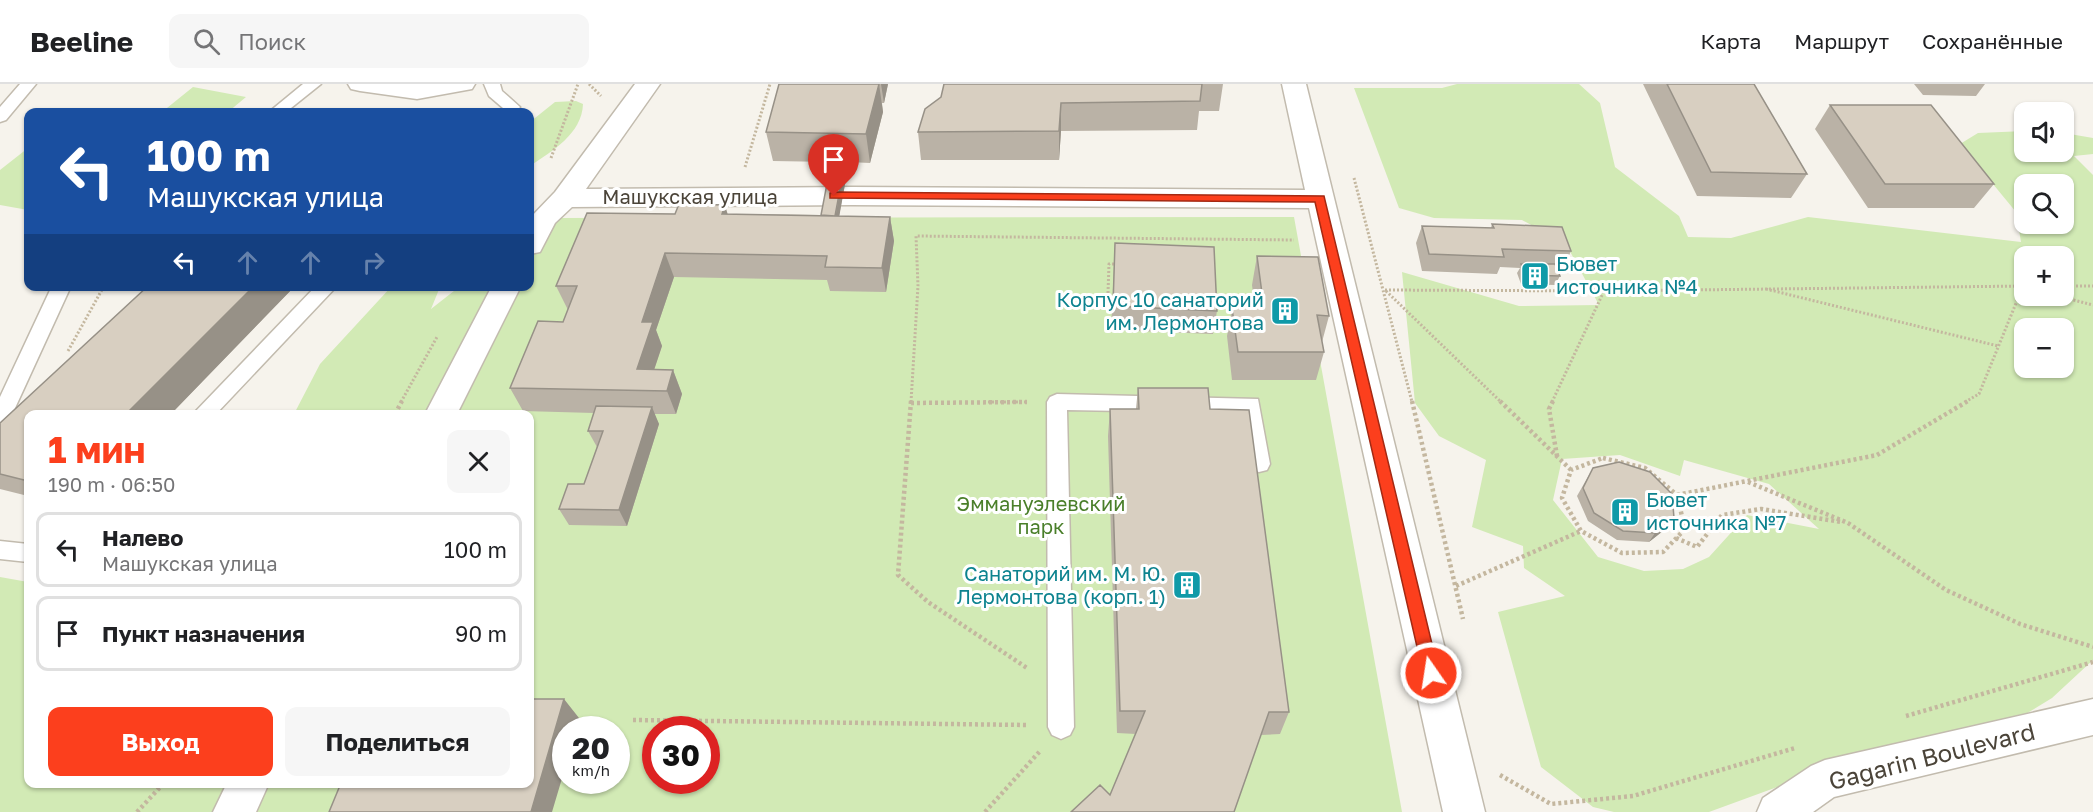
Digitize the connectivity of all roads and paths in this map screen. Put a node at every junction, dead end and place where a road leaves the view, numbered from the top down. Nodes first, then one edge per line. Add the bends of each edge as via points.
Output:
1 (28, 84) edge
2 (313, 84) edge
3 (360, 84) edge
4 (463, 84) edge
5 (492, 84) edge
6 (589, 84) edge
7 (648, 84) edge
8 (770, 84) edge
9 (1294, 84) edge
10 (601, 97) dead end
11 (282, 108) edge
12 (511, 108) edge
13 (0, 117) edge
14 (736, 196) junction
15 (565, 198) junction
16 (1320, 199) junction
17 (534, 237) edge
18 (1163, 239) junction
19 (1164, 244) edge
20 (1374, 253) dead end
21 (1333, 254) junction
22 (1120, 264) edge
23 (2014, 286) edge
24 (2074, 286) edge
25 (2093, 286) edge
26 (1759, 287) junction
27 (1385, 290) junction
28 (60, 291) edge
29 (323, 291) edge
30 (504, 291) edge
31 (1604, 291) junction
32 (1108, 293) dead end
33 (2074, 300) edge
34 (2093, 305) edge
35 (2015, 306) edge
36 (438, 336) dead end
37 (1998, 346) junction
38 (1057, 402) junction
39 (911, 403) junction
40 (207, 410) edge
41 (397, 410) edge
42 (443, 410) edge
43 (0, 419) edge
44 (1557, 457) junction
45 (1259, 464) edge
46 (1571, 470) junction
47 (1747, 481) junction
48 (1677, 495) junction
49 (1848, 523) junction
50 (1581, 531) junction
51 (1676, 538) junction
52 (0, 550) edge
53 (24, 553) edge
54 (2093, 647) edge
55 (1061, 689) junction
56 (2093, 717) edge
57 (633, 720) dead end
58 (1061, 727) junction
59 (1497, 767) dead end
60 (159, 788) edge
61 (246, 788) edge
62 (1551, 804) dead end
63 (137, 812) edge
64 (234, 812) edge
65 (985, 812) edge
66 (1464, 812) edge
67 (1778, 812) edge

1 - 13 lane
2 - 11 lane
3 - 4 street via 417,92
5 - 12 lane via 495,93
6 - 10 path
7 - 15 street
8 - 14 path
9 - 16 street
14 - 15 street, Машукская улица
14 - 16 street, Машукская улица
15 - 17 street via 544,218
16 - 21 street
18 - 19 path
18 - 21 path via 1310,240
18 - 39 path via 916,236 918,286
20 - 27 path
21 - 66 street
22 - 32 path via 1109,264
23 - 26 path
24 - 25 path
26 - 31 path
26 - 37 path
27 - 31 path
27 - 44 path
27 - 50 path via 1455,586
28 - 43 lane
29 - 40 lane
30 - 42 street
31 - 44 path via 1549,409
33 - 34 path
35 - 37 path
36 - 41 path
37 - 47 path via 1979,394 1877,455
38 - 39 path
38 - 45 lane via 1251,405
38 - 55 lane
39 - 55 path via 898,575 928,602
44 - 46 path
46 - 48 path via 1603,458 1645,468
46 - 50 path via 1562,498
47 - 48 path
47 - 49 path
48 - 51 path via 1685,529
49 - 51 path via 1761,509 1722,514 1697,547
49 - 54 path via 1946,590 2020,624
50 - 51 path via 1622,553 1663,552
52 - 53 lane
55 - 58 lane
56 - 67 street, Gagarin Boulevard via 1825,780
57 - 58 path
58 - 65 path
59 - 62 path via 1501,777
60 - 63 path
61 - 64 street

